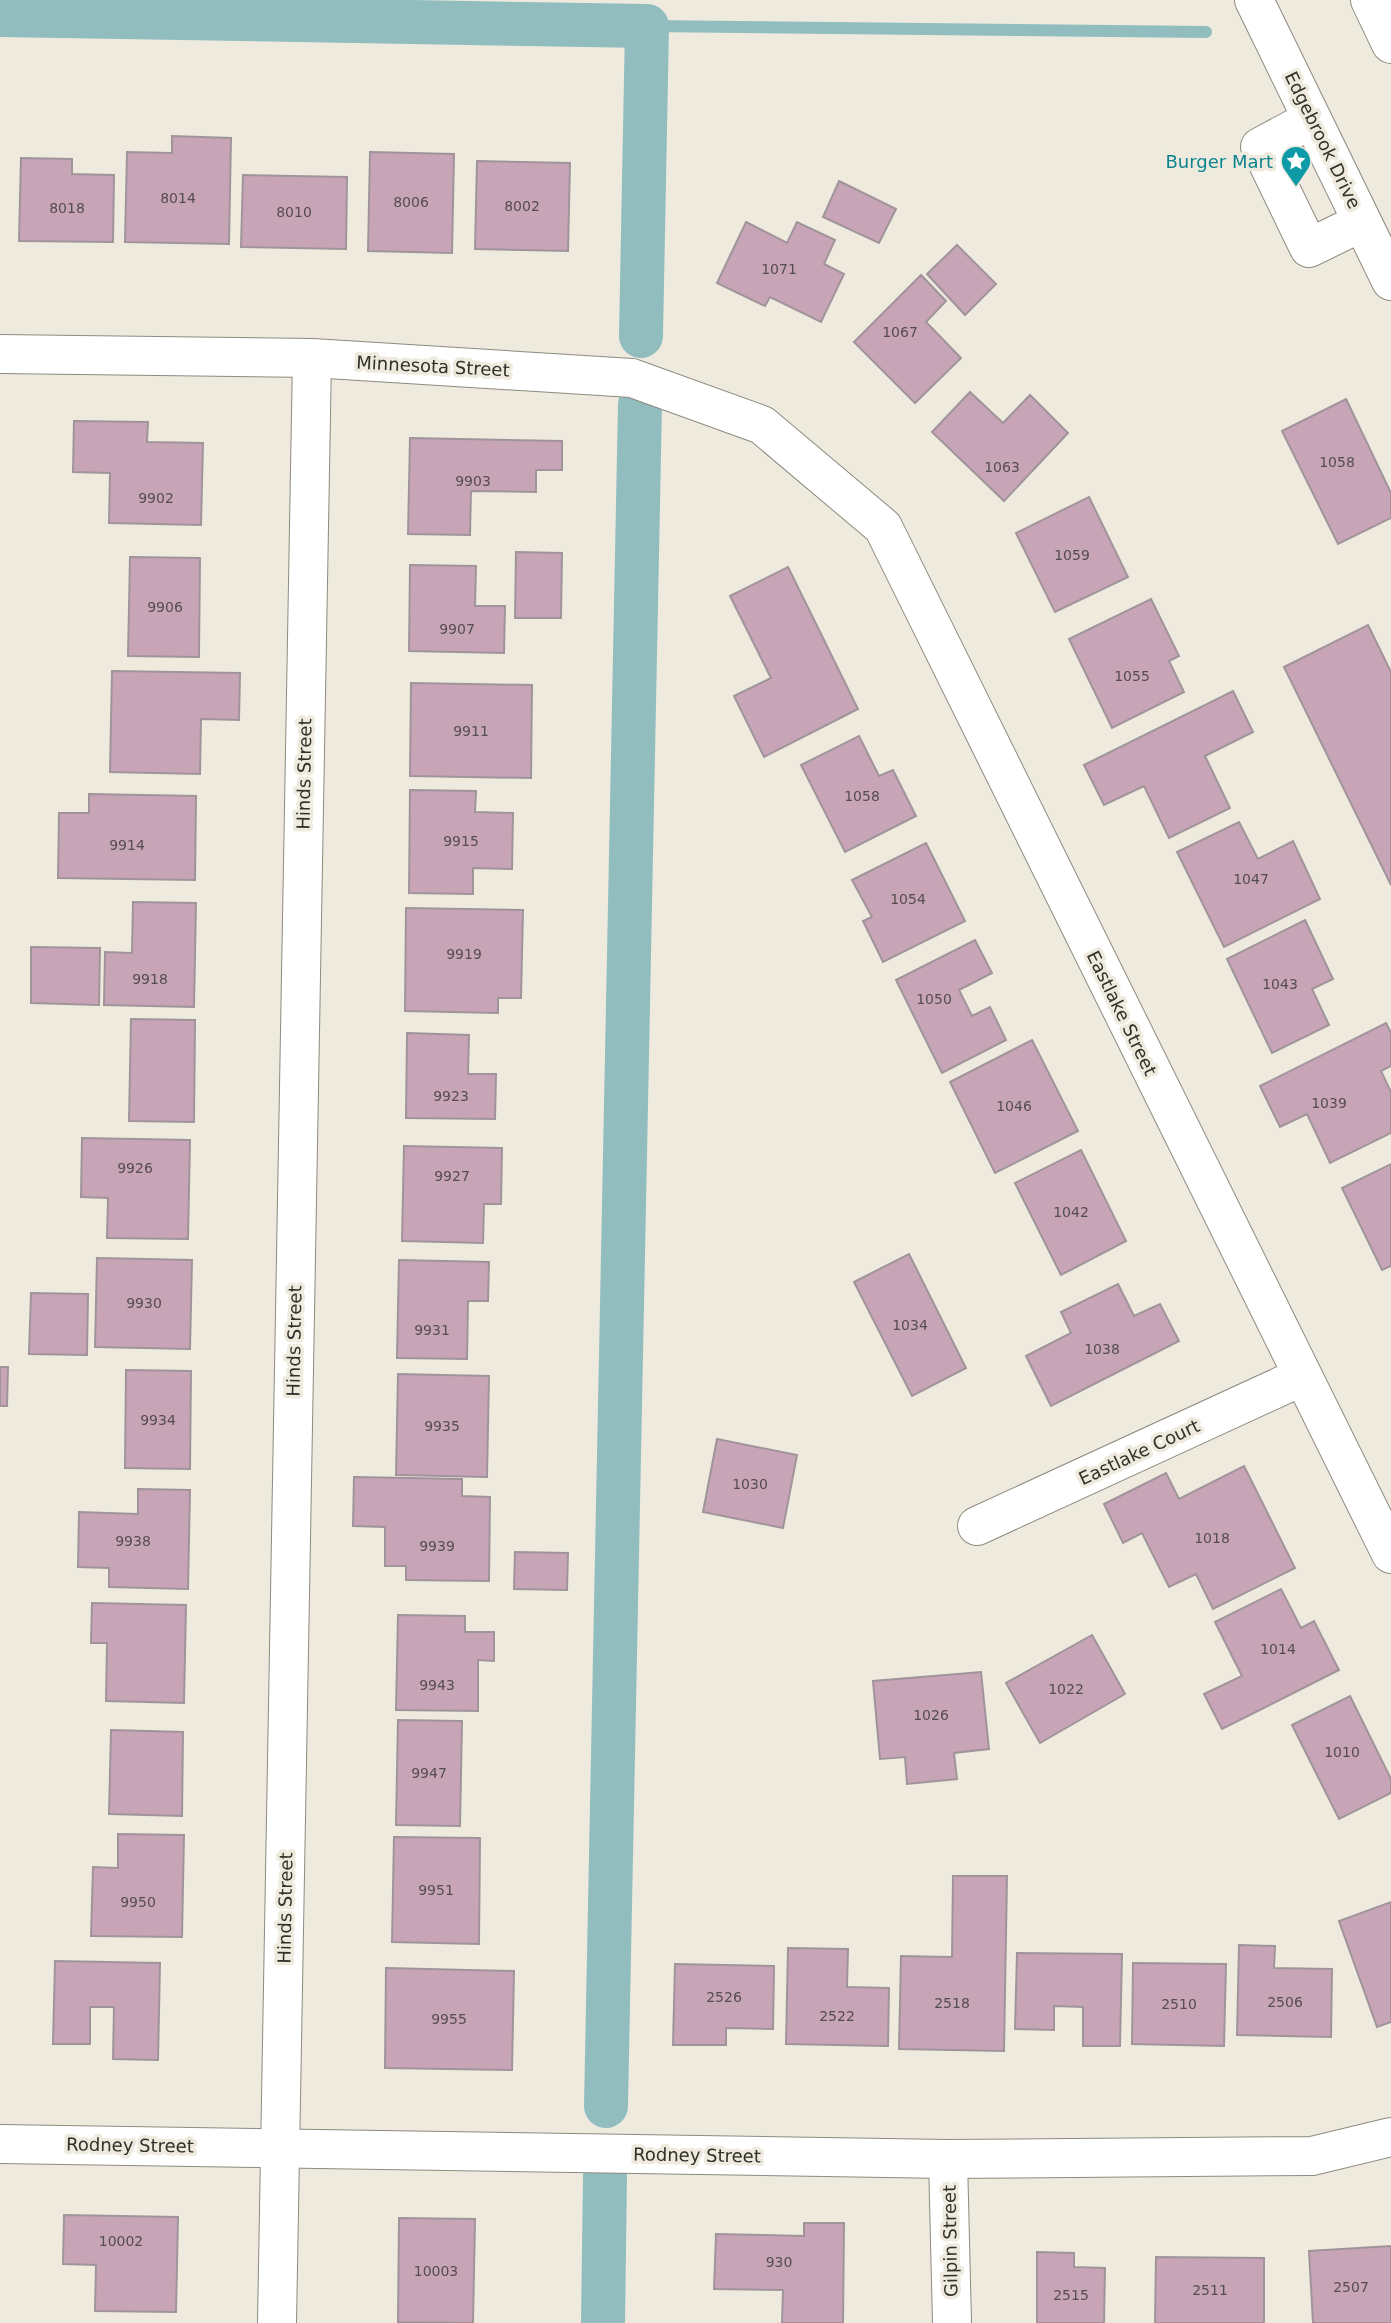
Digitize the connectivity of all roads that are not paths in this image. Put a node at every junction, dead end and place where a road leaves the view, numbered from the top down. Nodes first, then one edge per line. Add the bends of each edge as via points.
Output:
1 (1254, 0) edge
2 (1370, 0) edge
3 (1391, 44) edge
4 (1312, 119) junction
5 (1362, 222) junction
6 (1391, 281) edge
7 (0, 354) edge
8 (312, 358) junction
9 (834, 486) joint
10 (1301, 1377) junction
11 (977, 1527) dead end
12 (1391, 1554) edge
13 (1391, 2137) edge
14 (0, 2144) edge
15 (280, 2147) junction
16 (948, 2159) junction
17 (277, 2323) edge
18 (952, 2323) edge

1 - 4 street, Edgebrook Drive
2 - 3 street
4 - 5 street, Edgebrook Drive
4 - 5 street via 1260,147 1308,248
5 - 6 street, Edgebrook Drive
7 - 8 street, Minnesota Street
8 - 9 street, Minnesota Street via 632,378 762,425
8 - 15 street, Hinds Street
9 - 10 street, Eastlake Street via 883,527
10 - 11 street, Eastlake Court
10 - 12 street, Eastlake Street
13 - 16 street, Rodney Street via 1312,2156
14 - 15 street, Rodney Street
15 - 16 street, Rodney Street
15 - 17 street, Hinds Street
16 - 18 street, Gilpin Street

